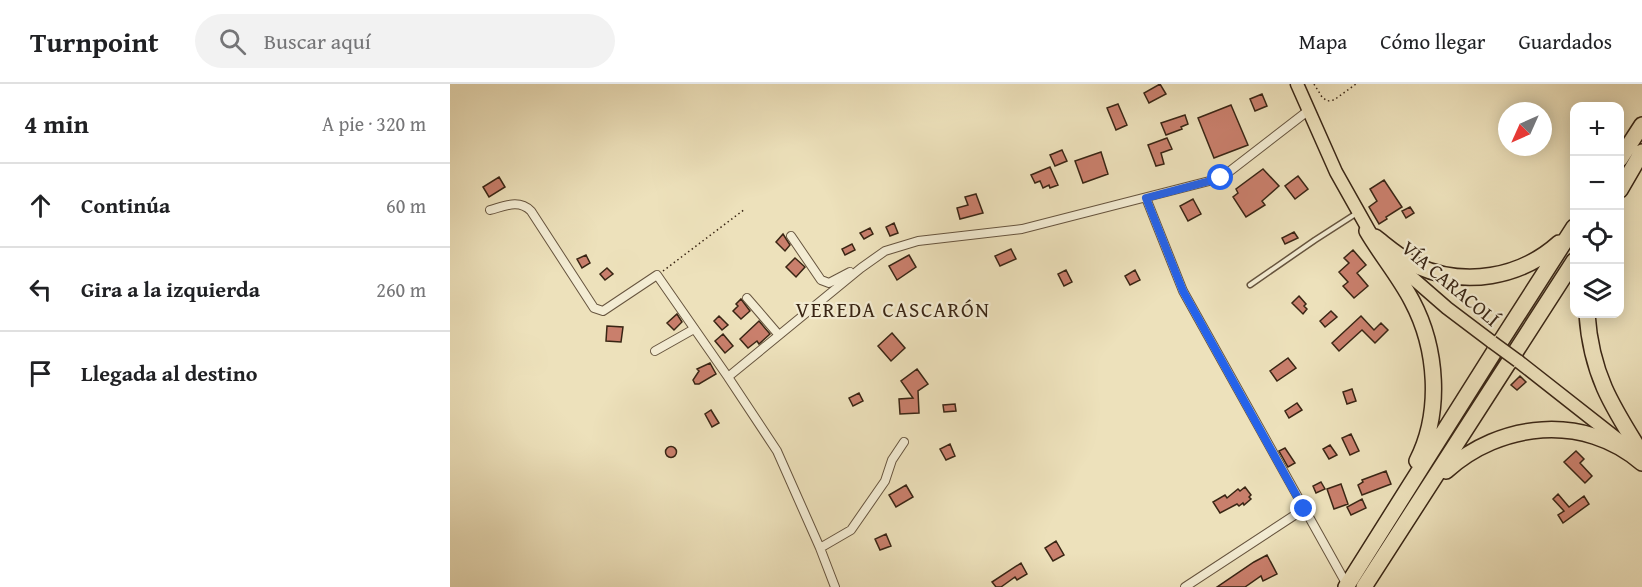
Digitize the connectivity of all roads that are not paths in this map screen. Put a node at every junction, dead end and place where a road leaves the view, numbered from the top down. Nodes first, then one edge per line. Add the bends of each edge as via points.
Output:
1 (1297, 84) edge
2 (1309, 111) junction
3 (1642, 125) edge
4 (1642, 152) edge
5 (1622, 156) edge
6 (1624, 183) edge
7 (1146, 198) junction
8 (490, 210) dead end
9 (1358, 213) junction
10 (1367, 231) junction
11 (1570, 231) edge
12 (1570, 234) edge
13 (791, 236) dead end
14 (1573, 264) edge
15 (861, 268) junction
16 (1250, 285) dead end
17 (747, 297) dead end
18 (1587, 318) edge
19 (694, 328) junction
20 (778, 334) junction
21 (655, 351) dead end
22 (728, 377) junction
23 (904, 442) dead end
24 (1642, 454) edge
25 (1642, 462) edge
26 (1426, 494) junction
27 (1304, 509) junction
28 (1376, 539) junction
29 (820, 548) junction
30 (1347, 586) edge
31 (835, 587) edge
32 (1185, 587) edge
33 (1365, 587) edge

1 - 2 main road, VÍA CARACOLÍ
2 - 7 street via 1221,178
2 - 9 main road, VÍA CARACOLÍ
3 - 5 highway
4 - 6 highway
7 - 15 street via 1022,229 903,244
7 - 27 street via 1183,291
8 - 19 street via 514,204 531,211 599,311 657,275
9 - 10 main road, VÍA CARACOLÍ
9 - 16 lane
10 - 11 highway via 1415,265 1471,278 1527,266
10 - 25 main road, VÍA CARACOLÍ, bridge via 1404,273 1591,417
10 - 28 highway via 1422,322 1433,391 1427,436 1419,457
12 - 28 highway
13 - 15 street via 825,283
14 - 26 highway
15 - 20 street
17 - 20 street
18 - 24 highway via 1597,372
19 - 21 street
19 - 22 street
20 - 22 street
22 - 29 street via 777,451
23 - 29 street via 885,481 852,530
25 - 26 highway via 1616,446 1571,431 1524,432 1501,437 1459,459
26 - 33 highway
27 - 30 street
27 - 32 street
28 - 30 highway
29 - 31 street

